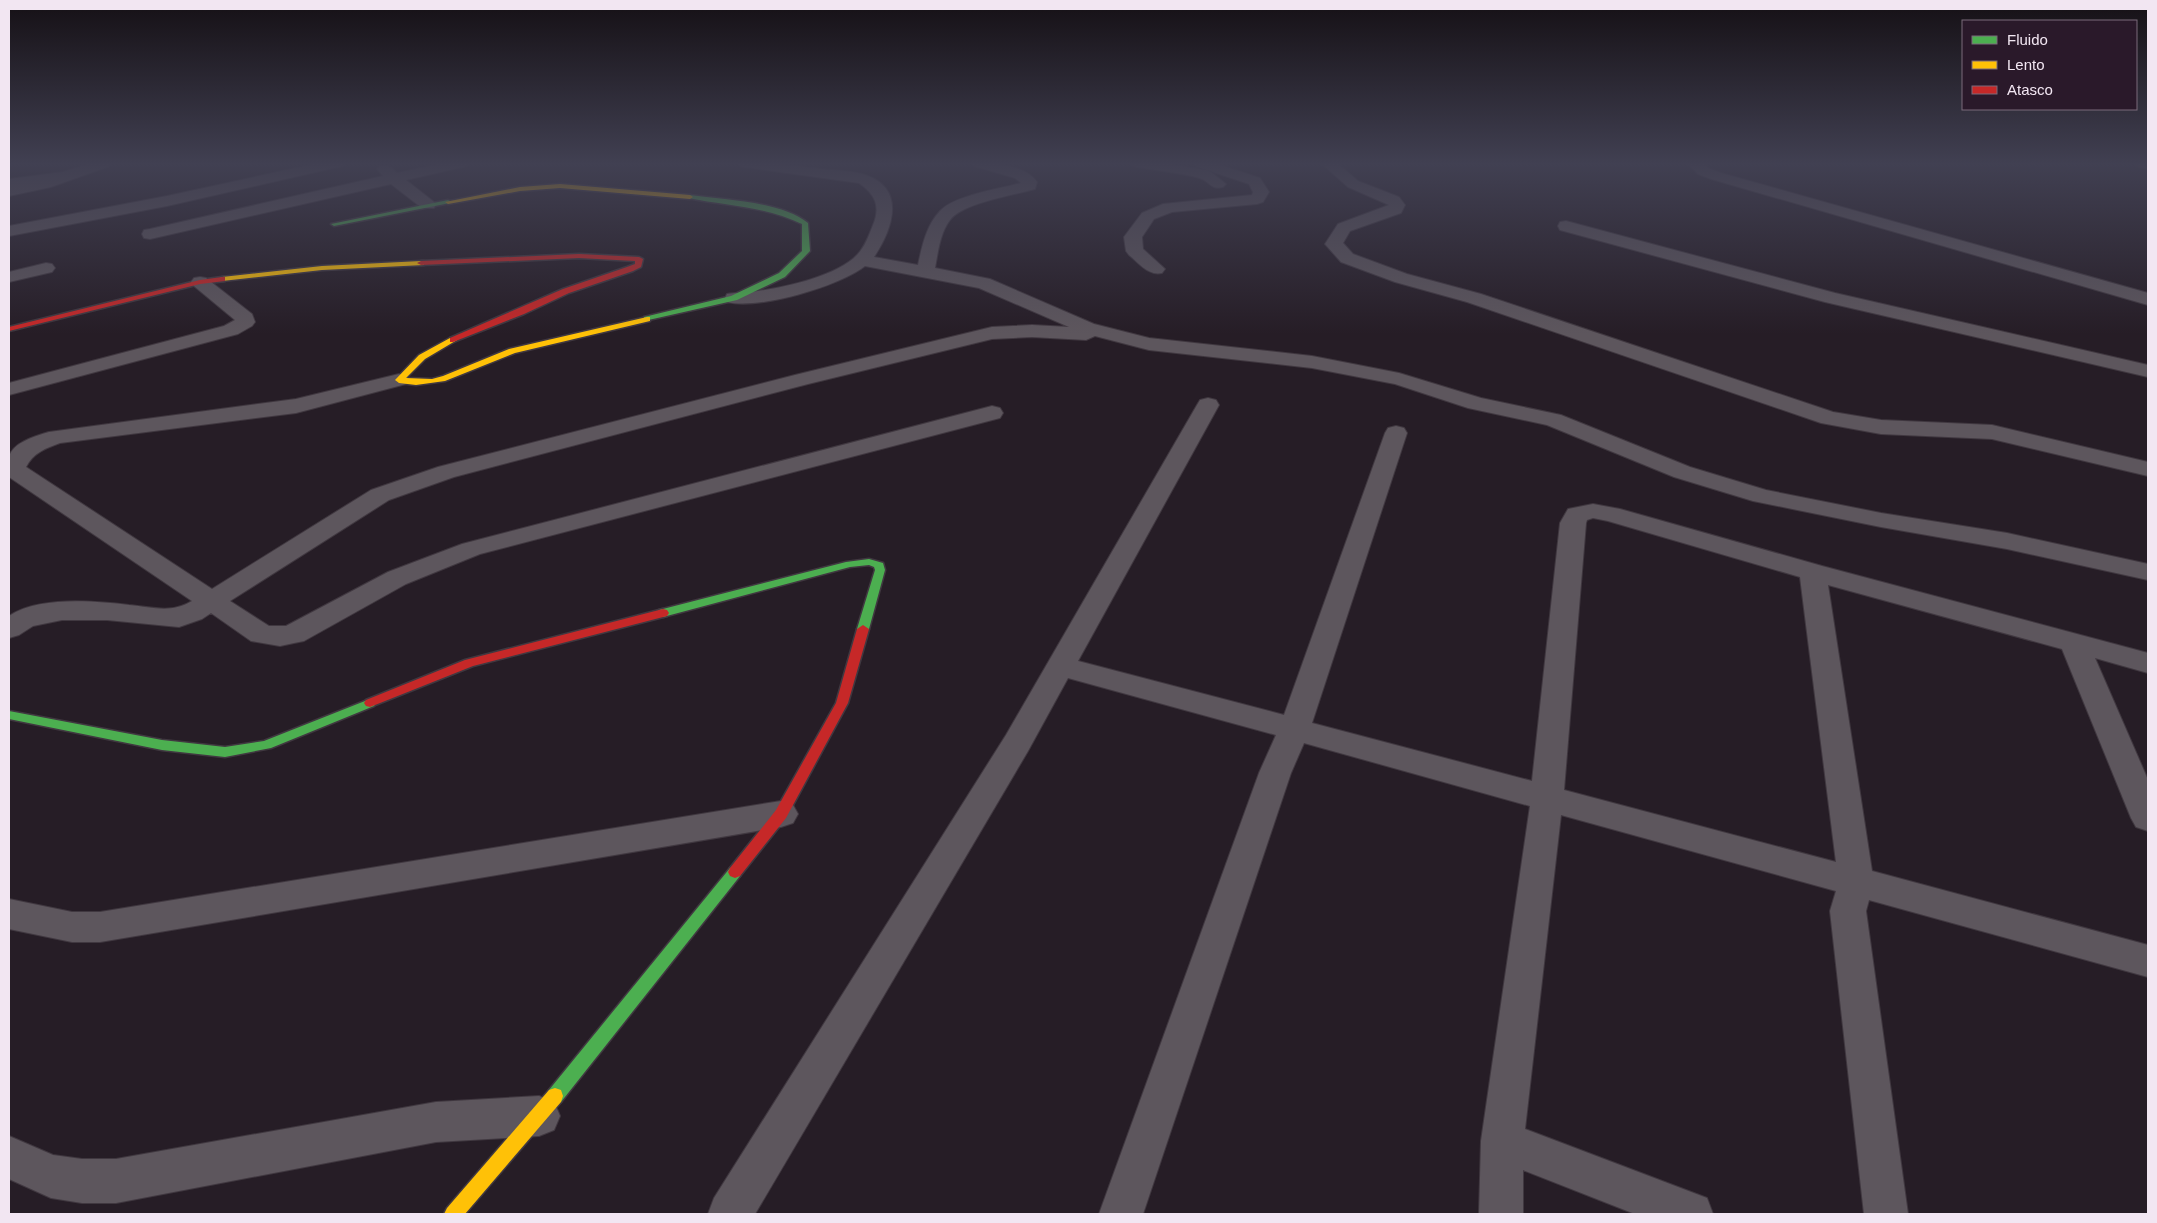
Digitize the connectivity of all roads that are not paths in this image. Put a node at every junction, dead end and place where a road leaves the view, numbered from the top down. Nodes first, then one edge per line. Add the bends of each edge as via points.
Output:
1 (67, 220) edge
2 (210, 220) edge
3 (353, 220) edge
4 (799, 220) edge
5 (883, 220) edge
6 (942, 220) edge
7 (1145, 220) edge
8 (1366, 220) edge
9 (1871, 220) edge
10 (334, 224) dead end
11 (1566, 226) dead end
12 (9, 231) edge
13 (150, 234) dead end
14 (862, 260) junction
15 (46, 268) dead end
16 (1156, 269) dead end
17 (925, 271) junction
18 (9, 277) edge
19 (200, 282) junction
20 (734, 298) junction
21 (2148, 299) edge
22 (9, 329) edge
23 (1117, 336) junction
24 (2148, 371) edge
25 (399, 380) junction
26 (9, 389) edge
27 (1208, 405) dead end
28 (992, 413) dead end
29 (1396, 434) dead end
30 (2148, 469) edge
31 (1812, 572) junction
32 (2148, 572) edge
33 (209, 601) junction
34 (9, 628) edge
35 (2074, 643) junction
36 (2148, 663) edge
37 (1060, 666) junction
38 (9, 716) edge
39 (1294, 730) junction
40 (1547, 798) junction
41 (781, 814) junction
42 (2148, 818) edge
43 (1856, 882) junction
44 (9, 914) edge
45 (2148, 961) edge
46 (539, 1116) junction
47 (1502, 1141) junction
48 (9, 1157) edge
49 (453, 1214) edge
50 (730, 1214) edge
51 (1121, 1214) edge
52 (1501, 1214) edge
53 (1690, 1214) edge
54 (1886, 1214) edge

1 - 12 street
2 - 13 street
3 - 10 street
4 - 20 street via 804,224 806,251 782,275
5 - 14 street
6 - 17 street
7 - 16 street via 1132,236 1135,251
8 - 30 street via 1344,228 1334,244 1347,258 1829,418 1881,427 1992,432
9 - 21 street
11 - 24 street via 1832,298
14 - 17 street
14 - 20 street via 848,270 805,286 757,297
15 - 18 street
17 - 23 street via 984,283 1087,328
19 - 22 street
19 - 25 street via 322,268 579,256 639,259 638,265 628,270 571,289 456,338 408,367
19 - 26 street via 245,322 231,330
20 - 25 street via 510,351 430,383
23 - 32 street via 1149,344 1312,362 1399,379 1476,404 1553,420 1682,472 1762,496 2007,541
23 - 33 street via 1032,331 992,333 446,472 380,495
25 - 33 street via 296,406 57,437 33,445 19,457 13,469
27 - 37 street
28 - 33 street via 471,549 398,578 294,634 280,638 261,634
29 - 39 street
31 - 35 street
31 - 40 street via 1612,514 1592,511 1577,514 1573,523
31 - 43 street
33 - 34 street via 179,618 80,610 48,611 31,615
35 - 36 street
35 - 42 street
37 - 39 street
37 - 50 street via 1017,744
38 - 41 street via 162,744 225,752 250,748 469,663 840,567 875,562 880,570 842,702
39 - 40 street
39 - 51 street via 1272,782
40 - 43 street
40 - 47 street
41 - 44 street via 100,927 72,927
41 - 46 street
43 - 45 street
43 - 54 street via 1848,911
46 - 48 street via 436,1122 116,1181 82,1181 51,1176
46 - 49 street
47 - 52 street
47 - 53 street

